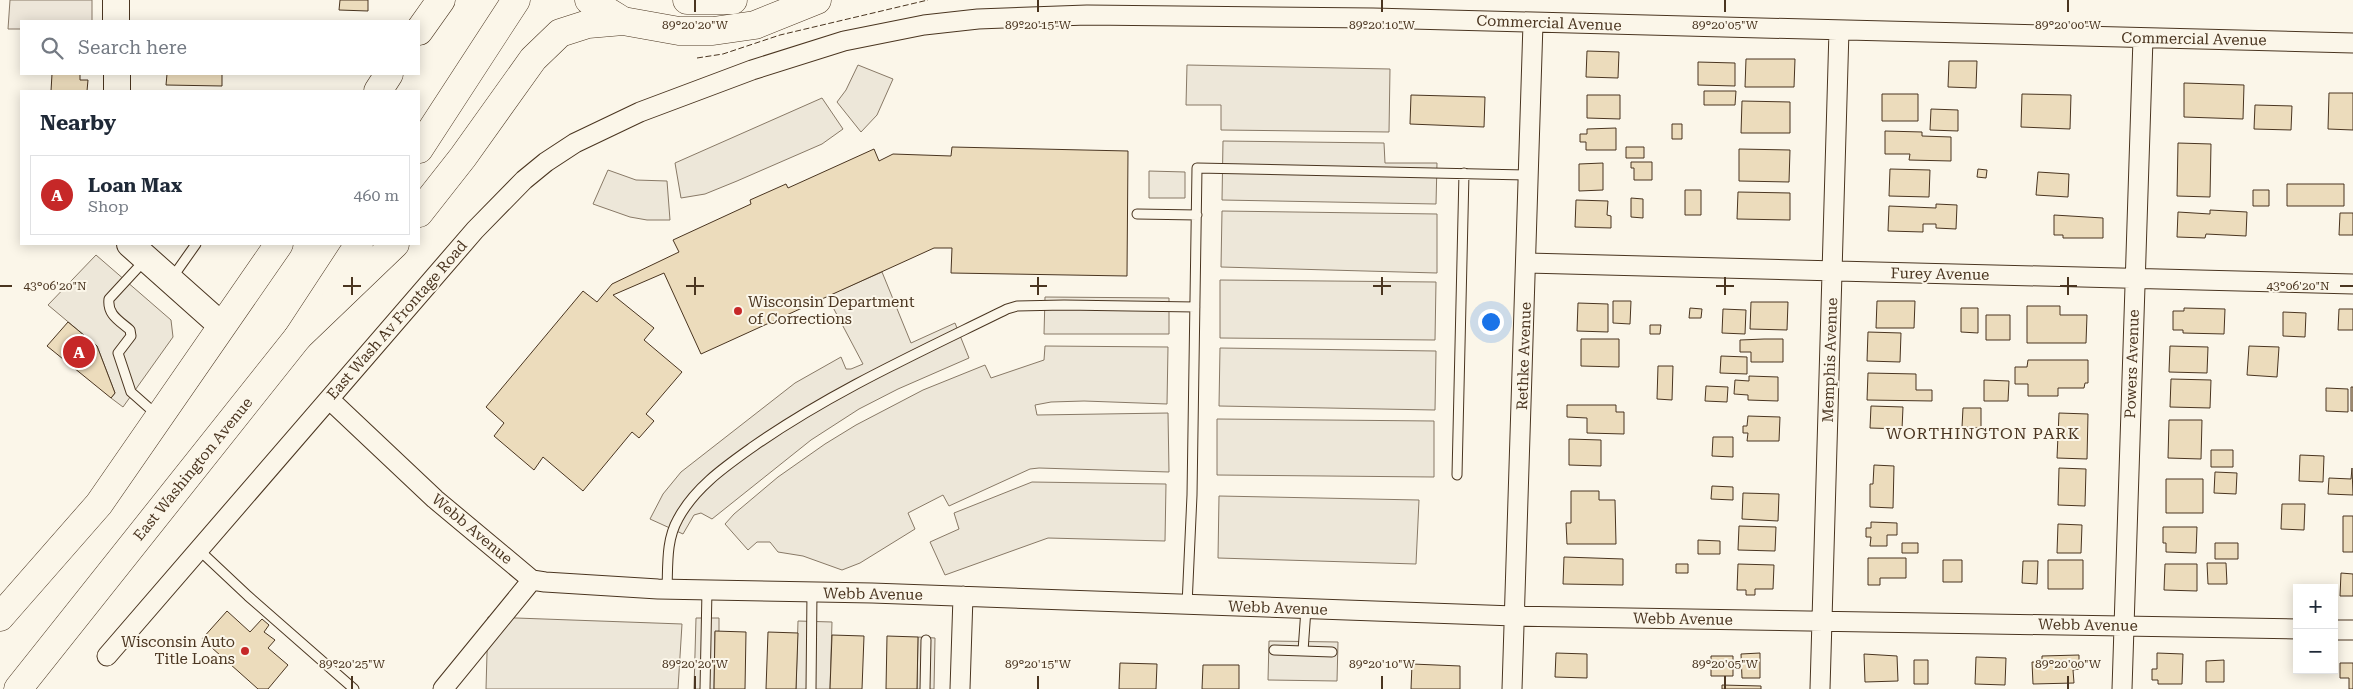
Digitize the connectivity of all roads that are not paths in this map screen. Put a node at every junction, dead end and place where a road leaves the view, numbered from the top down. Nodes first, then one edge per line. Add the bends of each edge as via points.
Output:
1 (116, 0) edge
2 (441, 0) edge
3 (516, 0) edge
4 (589, 0) edge
5 (687, 0) edge
6 (733, 0) edge
7 (817, 0) edge
8 (116, 20) edge
9 (623, 21) junction
10 (1533, 23) junction
11 (1839, 30) junction
12 (420, 31) edge
13 (2143, 38) junction
14 (2353, 43) edge
15 (752, 70) joint
16 (117, 75) edge
17 (388, 75) edge
18 (116, 90) edge
19 (379, 90) edge
20 (420, 147) edge
21 (1464, 173) junction
22 (1529, 174) junction
23 (420, 212) edge
24 (1137, 214) dead end
25 (1197, 215) junction
26 (195, 245) edge
27 (278, 245) edge
28 (358, 245) edge
29 (393, 245) edge
30 (138, 251) edge
31 (1527, 263) junction
32 (1832, 271) junction
33 (2135, 278) junction
34 (170, 280) junction
35 (2353, 284) edge
36 (1196, 307) junction
37 (222, 326) junction
38 (298, 337) junction
39 (329, 399) junction
40 (159, 417) junction
41 (1457, 475) dead end
42 (198, 549) junction
43 (532, 580) junction
44 (667, 589) junction
45 (707, 590) junction
46 (812, 592) junction
47 (963, 596) junction
48 (1187, 605) junction
49 (1306, 609) junction
50 (1514, 616) junction
51 (0, 618) edge
52 (1822, 622) junction
53 (2124, 626) junction
54 (2293, 629) edge
55 (2338, 630) edge
56 (2353, 630) edge
57 (926, 640) dead end
58 (1274, 650) dead end
59 (1303, 650) junction
60 (1332, 652) dead end
61 (107, 656) dead end
62 (18, 689) edge
63 (354, 689) edge
64 (443, 689) edge
65 (705, 689) edge
66 (811, 689) edge
67 (925, 689) edge
68 (960, 689) edge
69 (1512, 689) edge
70 (1820, 689) edge
71 (2122, 689) edge

1 - 8 street
2 - 12 main road
3 - 20 main road
4 - 9 main road
5 - 6 main road
7 - 9 main road via 755,25 714,31 679,31
9 - 23 main road via 571,28 548,43
10 - 11 street, Commercial Avenue
10 - 15 street, Commercial Avenue via 1373,18 1019,16 924,25 873,34
10 - 22 street, Rethke Avenue
11 - 13 street, Commercial Avenue
11 - 32 street, Memphis Avenue
13 - 14 street, Commercial Avenue
13 - 33 street, Powers Avenue
15 - 39 street, East Wash Av Frontage Road via 640,112 575,143 546,162 475,230
16 - 18 street
17 - 19 main road
21 - 22 lane
21 - 25 lane via 1197,168
21 - 41 lane
22 - 31 street, Rethke Avenue
24 - 25 lane
25 - 36 lane
26 - 34 lane
27 - 37 main road
28 - 38 main road, East Washington Avenue
29 - 38 main road
30 - 34 street
30 - 40 lane via 109,299 108,307 111,314 130,330 131,336 118,353 131,392
31 - 32 street, Furey Avenue
31 - 50 street, Rethke Avenue
32 - 33 street, Furey Avenue
32 - 52 street, Memphis Avenue
33 - 35 street, Furey Avenue
33 - 53 street, Powers Avenue
34 - 37 street
36 - 44 lane via 1017,306 834,394 737,458 688,503 671,535
36 - 48 lane
37 - 40 main road
38 - 62 main road, East Washington Avenue
39 - 42 street, East Wash Av Frontage Road
39 - 43 street, Webb Avenue via 435,499
40 - 51 main road via 99,504
42 - 61 street, East Wash Av Frontage Road
42 - 63 lane
43 - 44 street, Webb Avenue
43 - 64 street
44 - 45 street, Webb Avenue
45 - 46 street, Webb Avenue
45 - 65 lane
46 - 47 street, Webb Avenue
46 - 66 lane
47 - 48 street, Webb Avenue
47 - 68 street
48 - 49 street, Webb Avenue
49 - 50 street, Webb Avenue
49 - 59 lane
50 - 52 street, Webb Avenue
50 - 69 street, Rethke Avenue
52 - 53 street, Webb Avenue
52 - 70 street, Memphis Avenue
53 - 54 street, Webb Avenue
53 - 71 street, Powers Avenue
55 - 56 street
57 - 67 lane
58 - 59 lane
59 - 60 lane

